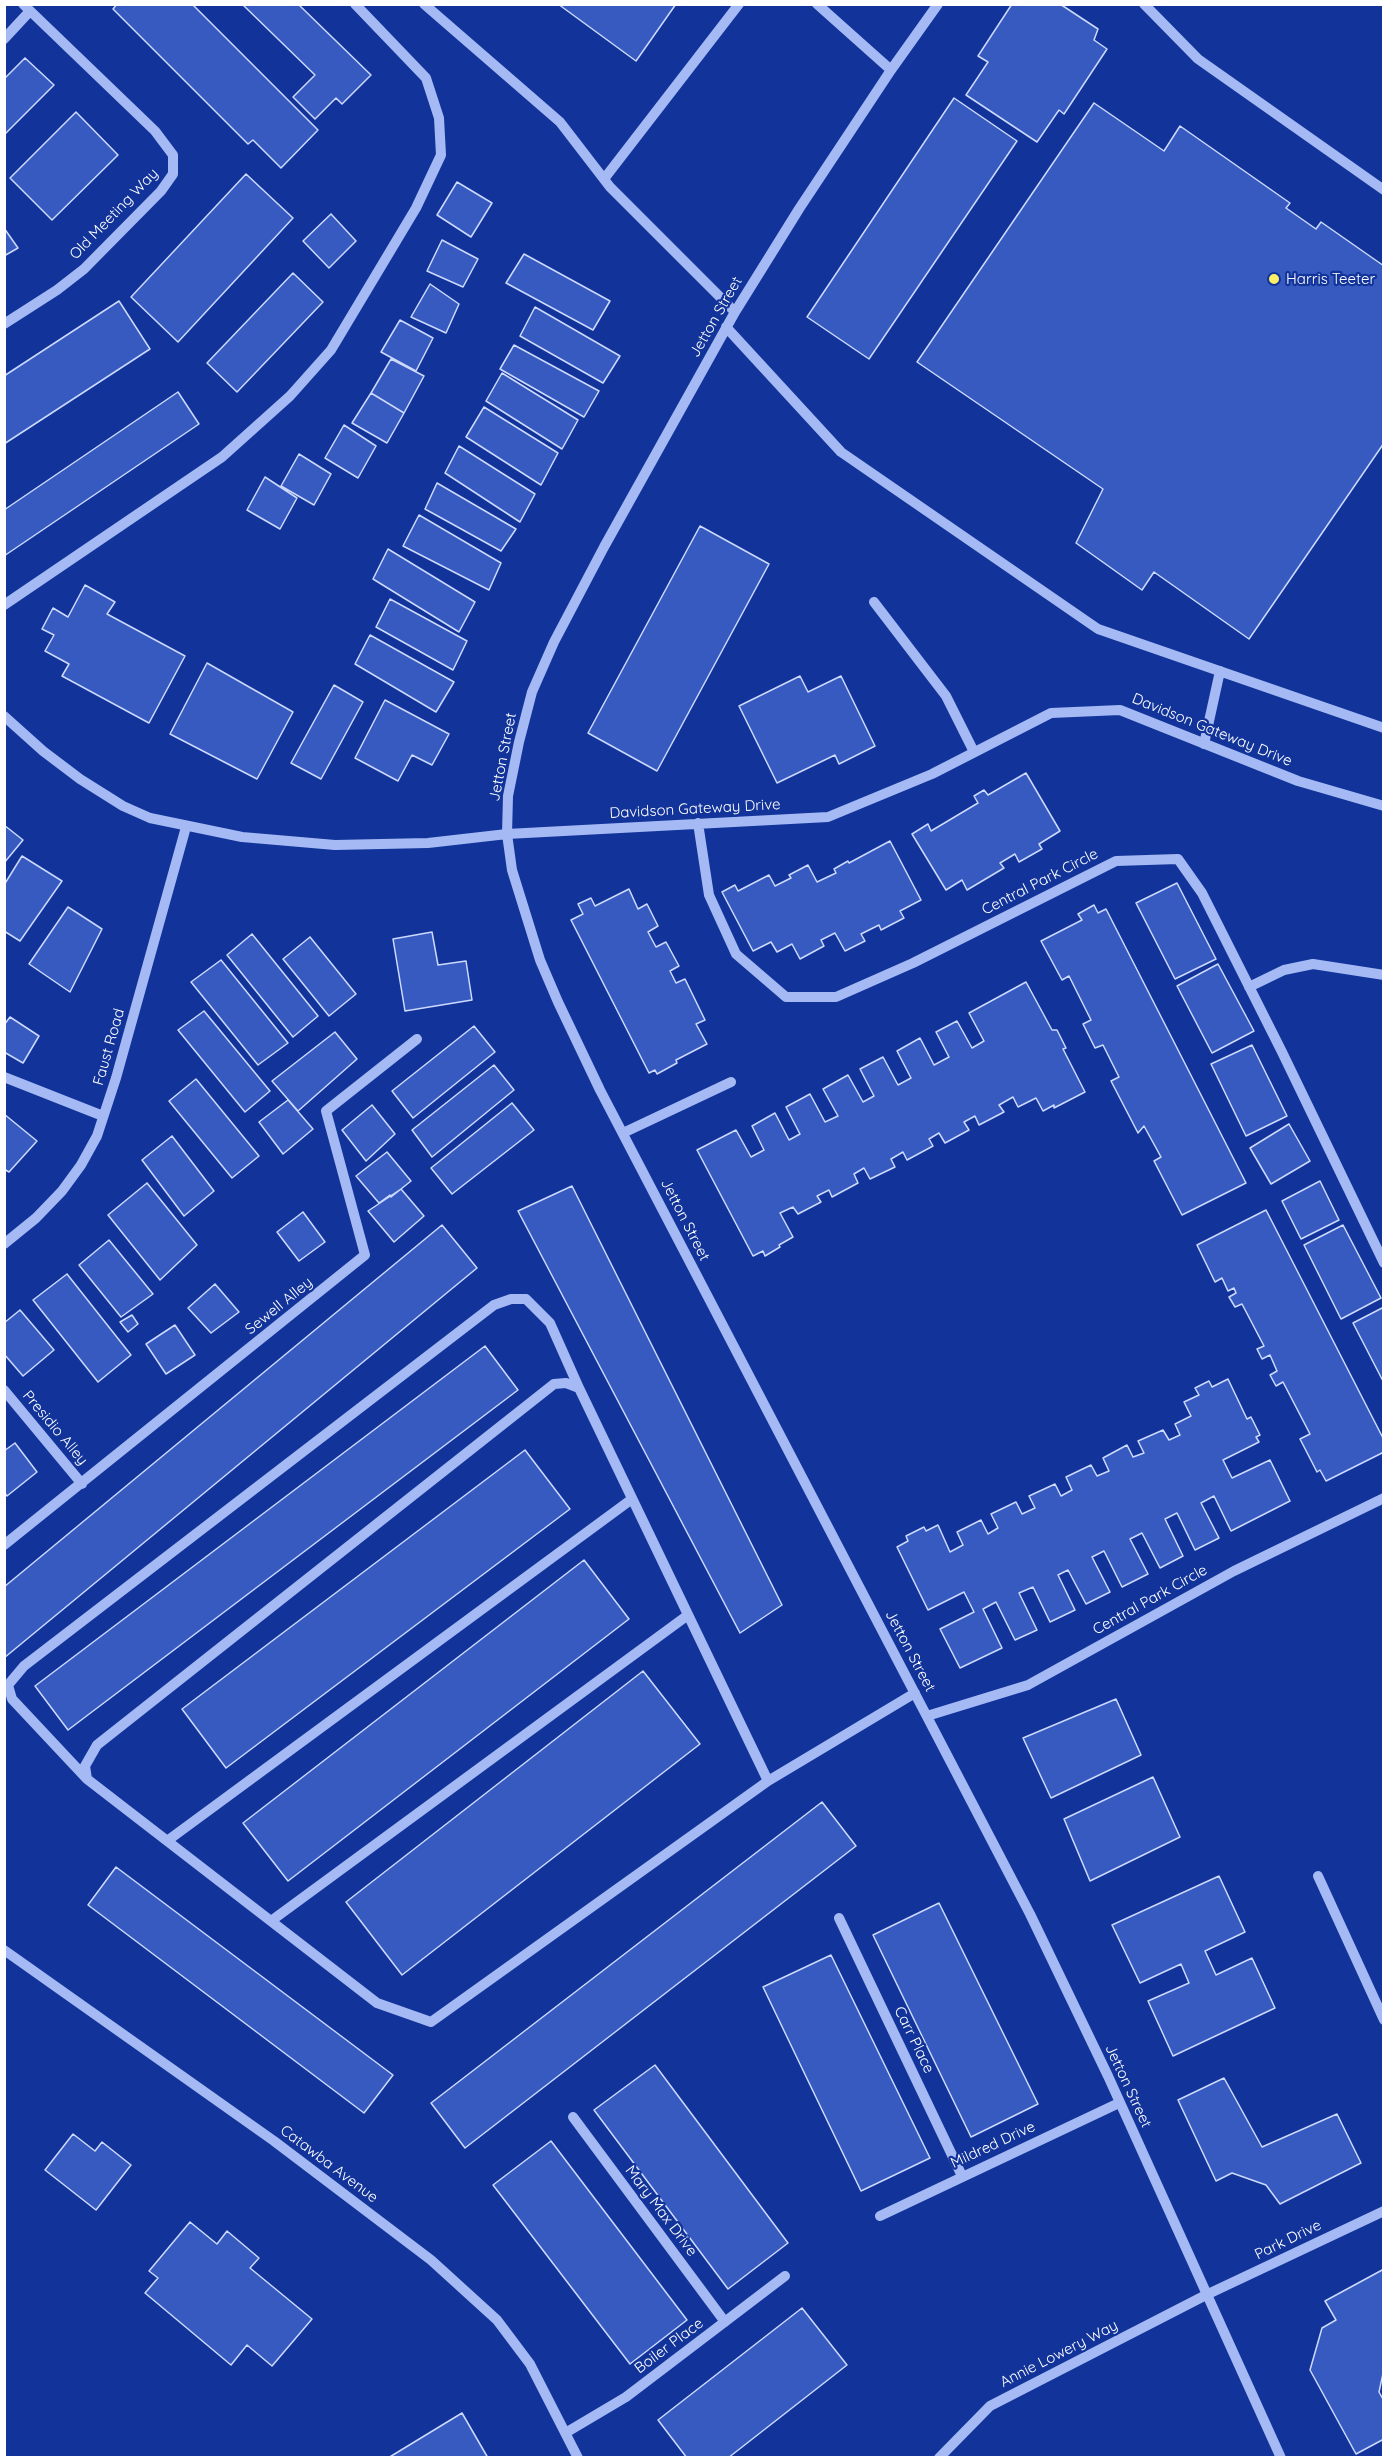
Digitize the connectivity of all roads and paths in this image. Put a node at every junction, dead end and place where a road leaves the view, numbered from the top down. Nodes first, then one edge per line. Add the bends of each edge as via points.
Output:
1 (355, 4) edge
2 (424, 4) edge
3 (739, 4) edge
4 (817, 4) edge
5 (938, 4) edge
6 (1144, 4) edge
7 (26, 8) edge
8 (4, 39) edge
9 (891, 70) junction
10 (604, 178) junction
11 (1383, 190) edge
12 (735, 312) junction
13 (4, 324) edge
14 (726, 327) junction
15 (874, 602) dead end
16 (4, 606) edge
17 (1220, 670) junction
18 (4, 716) edge
19 (1383, 728) edge
20 (1204, 744) junction
21 (974, 752) junction
22 (1383, 806) edge
23 (698, 824) junction
24 (186, 827) junction
25 (507, 834) junction
26 (1383, 975) edge
27 (1249, 987) junction
28 (417, 1039) dead end
29 (4, 1077) edge
30 (730, 1082) dead end
31 (103, 1116) junction
32 (623, 1133) junction
33 (4, 1244) edge
34 (1383, 1263) edge
35 (579, 1389) junction
36 (4, 1390) edge
37 (82, 1484) junction
38 (1383, 1497) edge
39 (632, 1499) junction
40 (4, 1545) edge
41 (688, 1615) junction
42 (915, 1693) junction
43 (927, 1716) junction
44 (87, 1779) junction
45 (768, 1781) junction
46 (167, 1841) junction
47 (1318, 1876) dead end
48 (839, 1918) dead end
49 (271, 1921) junction
50 (4, 1950) edge
51 (1383, 2020) edge
52 (1119, 2103) junction
53 (573, 2117) dead end
54 (962, 2176) junction
55 (1383, 2211) edge
56 (880, 2216) dead end
57 (784, 2276) dead end
58 (1206, 2295) junction
59 (725, 2322) junction
60 (567, 2432) junction
61 (578, 2457) edge
62 (939, 2457) edge
63 (1281, 2457) edge

1 - 16 street via 426,78 439,118 441,154 416,208 331,350 290,396 222,457
2 - 10 street via 560,122
3 - 10 street
4 - 9 street
5 - 9 street, Jetton Street
6 - 11 street via 1198,59
7 - 8 street
7 - 13 street, Old Meeting Way via 155,131 173,155 173,174 84,269
9 - 12 street, Jetton Street
10 - 12 street
12 - 14 street, Jetton Street
14 - 17 street via 841,452 1098,629
14 - 25 street, Jetton Street via 604,547 532,692 508,796
15 - 21 street via 946,696
17 - 19 street
17 - 20 street
18 - 24 street, Davidson Gateway Drive via 42,751 123,806
20 - 21 street, Davidson Gateway Drive via 1120,710 1051,713
20 - 22 street, Davidson Gateway Drive via 1298,781
21 - 23 street, Davidson Gateway Drive via 932,774 828,817
23 - 25 street, Davidson Gateway Drive
23 - 27 street, Central Park Circle via 709,895 736,954 786,996 836,997 913,963 1116,861 1178,859 1202,893
24 - 25 street, Davidson Gateway Drive via 242,837 335,845 428,843
24 - 31 street, Faust Road
25 - 32 street, Jetton Street via 512,870 540,960
26 - 27 street via 1313,964 1284,970
27 - 34 street, Central Park Circle
28 - 37 street, Sewell Alley via 326,1111 365,1255
29 - 31 street
30 - 32 street
31 - 33 street, Faust Road via 97,1136 62,1191
32 - 42 street, Jetton Street
35 - 39 street
35 - 44 street via 566,1383 554,1384 97,1745 85,1766
35 - 44 street via 550,1323 526,1299 494,1305 24,1666 8,1685 12,1699
36 - 37 street, Presidio Alley
37 - 40 street, Sewell Alley
38 - 43 street, Central Park Circle via 1234,1571 1028,1685
39 - 41 street
39 - 46 street
41 - 45 street
41 - 49 street
42 - 43 street, Jetton Street
42 - 45 street
43 - 52 street, Jetton Street via 1030,1914
44 - 46 street
45 - 49 street via 431,2022 377,2003
46 - 49 street
47 - 51 street
48 - 54 street, Carr Place
50 - 60 street, Catawba Avenue via 274,2141 431,2260 498,2320 530,2364
52 - 54 street, Mildred Drive
52 - 58 street, Jetton Street
53 - 59 street, Mary Max Drive
54 - 56 street, Mildred Drive
55 - 58 street, Park Drive
57 - 59 street, Boiler Place
58 - 62 street, Annie Lowery Way via 990,2406
58 - 63 street, Jetton Street
59 - 60 street, Boiler Place via 626,2397
60 - 61 street, Catawba Avenue

